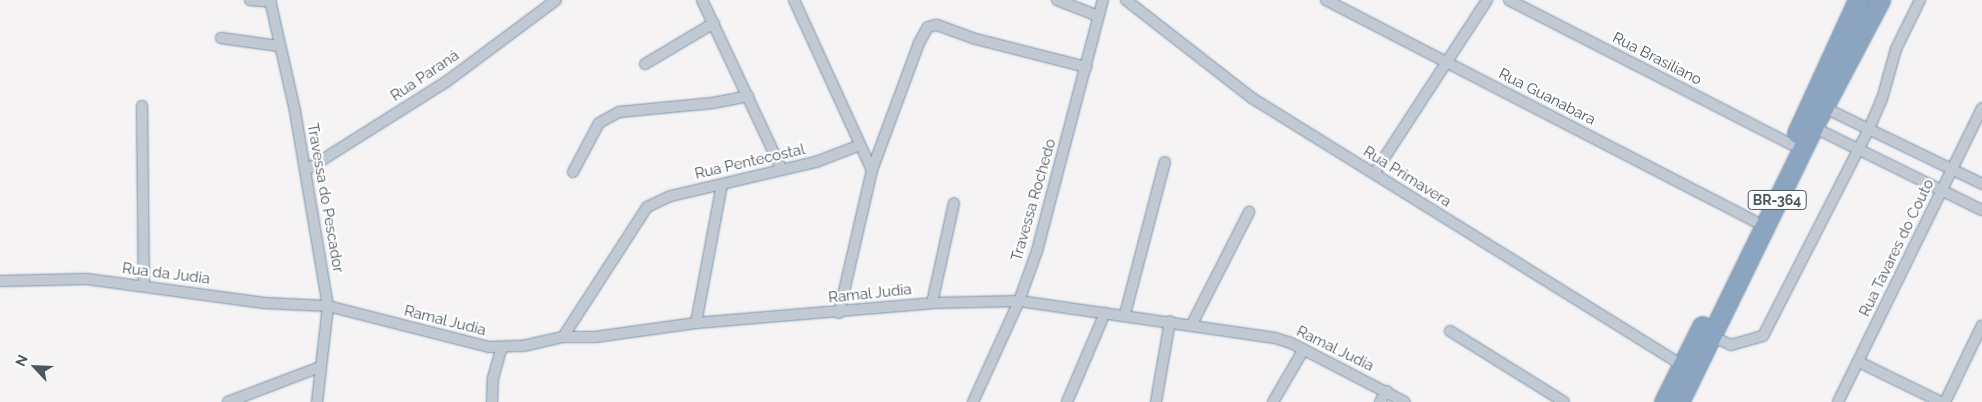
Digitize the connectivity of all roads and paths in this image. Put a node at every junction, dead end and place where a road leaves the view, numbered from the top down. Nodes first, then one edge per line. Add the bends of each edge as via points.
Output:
1 (250, 0) edge
2 (556, 0) edge
3 (702, 0) edge
4 (794, 0) edge
5 (1057, 0) edge
6 (1104, 0) edge
7 (1126, 0) edge
8 (1326, 0) edge
9 (1488, 0) edge
10 (1509, 0) edge
11 (1858, 0) edge
12 (1880, 0) edge
13 (1920, 0) edge
14 (270, 1) edge
15 (1098, 16) junction
16 (714, 23) junction
17 (1842, 32) junction
18 (221, 38) dead end
19 (1858, 43) junction
20 (278, 46) junction
21 (1446, 61) junction
22 (645, 64) dead end
23 (1086, 67) junction
24 (748, 96) junction
25 (142, 106) dead end
26 (1823, 107) junction
27 (1982, 108) edge
28 (1812, 127) junction
29 (1869, 129) junction
30 (1792, 144) junction
31 (860, 145) junction
32 (1858, 150) junction
33 (1164, 162) dead end
34 (781, 168) junction
35 (306, 170) junction
36 (872, 170) junction
37 (1952, 170) junction
38 (573, 172) dead end
39 (1375, 172) junction
40 (722, 184) junction
41 (1982, 184) edge
42 (1942, 190) junction
43 (954, 203) dead end
44 (1982, 210) edge
45 (1249, 212) dead end
46 (1754, 221) junction
47 (0, 281) edge
48 (144, 286) junction
49 (1019, 301) junction
50 (932, 303) junction
51 (328, 306) junction
52 (839, 313) junction
53 (1105, 313) junction
54 (1125, 314) junction
55 (1170, 321) junction
56 (696, 323) junction
57 (1192, 324) junction
58 (1982, 325) edge
59 (1450, 331) dead end
60 (1711, 336) junction
61 (563, 337) junction
62 (502, 347) junction
63 (1304, 349) junction
64 (1858, 362) junction
65 (1682, 365) junction
66 (320, 367) junction
67 (1387, 391) junction
68 (228, 402) edge
69 (317, 402) edge
70 (492, 402) edge
71 (974, 402) edge
72 (1067, 402) edge
73 (1156, 402) edge
74 (1272, 402) edge
75 (1380, 402) edge
76 (1405, 402) edge
77 (1564, 402) edge
78 (1664, 402) edge
79 (1679, 402) edge
80 (1838, 402) edge
81 (1941, 402) edge
82 (1945, 402) edge

1 - 14 street
2 - 35 street, Rua Paraná via 446,82
3 - 16 street
4 - 31 street
5 - 15 street
6 - 15 street, Travessa Rochedo
7 - 39 street, Rua Primavera via 1252,98 1338,153
8 - 21 street, Rua Guanabara
9 - 21 street
10 - 30 street, Rua Brasiliano
11 - 17 highway, BR-364
12 - 19 highway, BR-364
13 - 29 street via 1896,50 1882,99
14 - 20 street, Travessa do Pescador
15 - 23 street, Travessa Rochedo
16 - 22 street
16 - 24 street
17 - 19 highway via 1846,40
17 - 30 highway, BR-364
18 - 20 street
19 - 26 highway, BR-364
20 - 35 street, Travessa do Pescador
21 - 39 street
21 - 46 street, Rua Guanabara
23 - 36 street via 972,38 937,25 928,27 919,43
23 - 49 street, Travessa Rochedo via 1037,252
24 - 34 street
24 - 38 street via 713,103 619,112 599,123
25 - 48 street
26 - 28 highway, BR-364
26 - 29 street
27 - 37 street, Rua Tavares do Couto
28 - 32 street
28 - 60 highway, BR-364
29 - 32 street
29 - 37 street
30 - 46 highway, BR-364
31 - 34 street, Rua Pentecostal via 816,162
31 - 36 street
32 - 42 street
32 - 60 street via 1763,336 1731,345
33 - 54 street
34 - 40 street, Rua Pentecostal
35 - 51 street, Travessa do Pescador
36 - 52 street
37 - 41 street
37 - 42 street, Rua Tavares do Couto
39 - 65 street, Rua Primavera
40 - 56 street
40 - 61 street, Rua Pentecostal via 671,196 647,208
42 - 44 street
42 - 64 street, Rua Tavares do Couto
43 - 50 street
45 - 57 street
46 - 65 highway, BR-364
47 - 48 street, Rua da Judia via 60,278
48 - 51 street, Rua da Judia via 264,302
49 - 50 street, Ramal Judia
49 - 53 street, Ramal Judia
49 - 71 street, Travessa Rochedo
50 - 52 street, Ramal Judia
51 - 62 street, Ramal Judia via 452,340
51 - 66 street, Travessa do Pescador
52 - 56 street, Ramal Judia
53 - 54 street, Ramal Judia
53 - 72 street
54 - 55 street, Ramal Judia
55 - 57 street, Ramal Judia
55 - 73 street
56 - 61 street, Ramal Judia via 595,337
57 - 63 street, Ramal Judia via 1257,334
58 - 82 street
59 - 77 street
60 - 79 highway, BR-364
61 - 62 street, Ramal Judia via 548,343
62 - 70 street via 493,378
63 - 67 street, Ramal Judia
63 - 74 street
64 - 80 street, Rua Tavares do Couto
64 - 81 street
65 - 78 highway, BR-364
66 - 68 street
66 - 69 street, Travessa do Pescador
67 - 75 street
67 - 76 street, Ramal Judia

